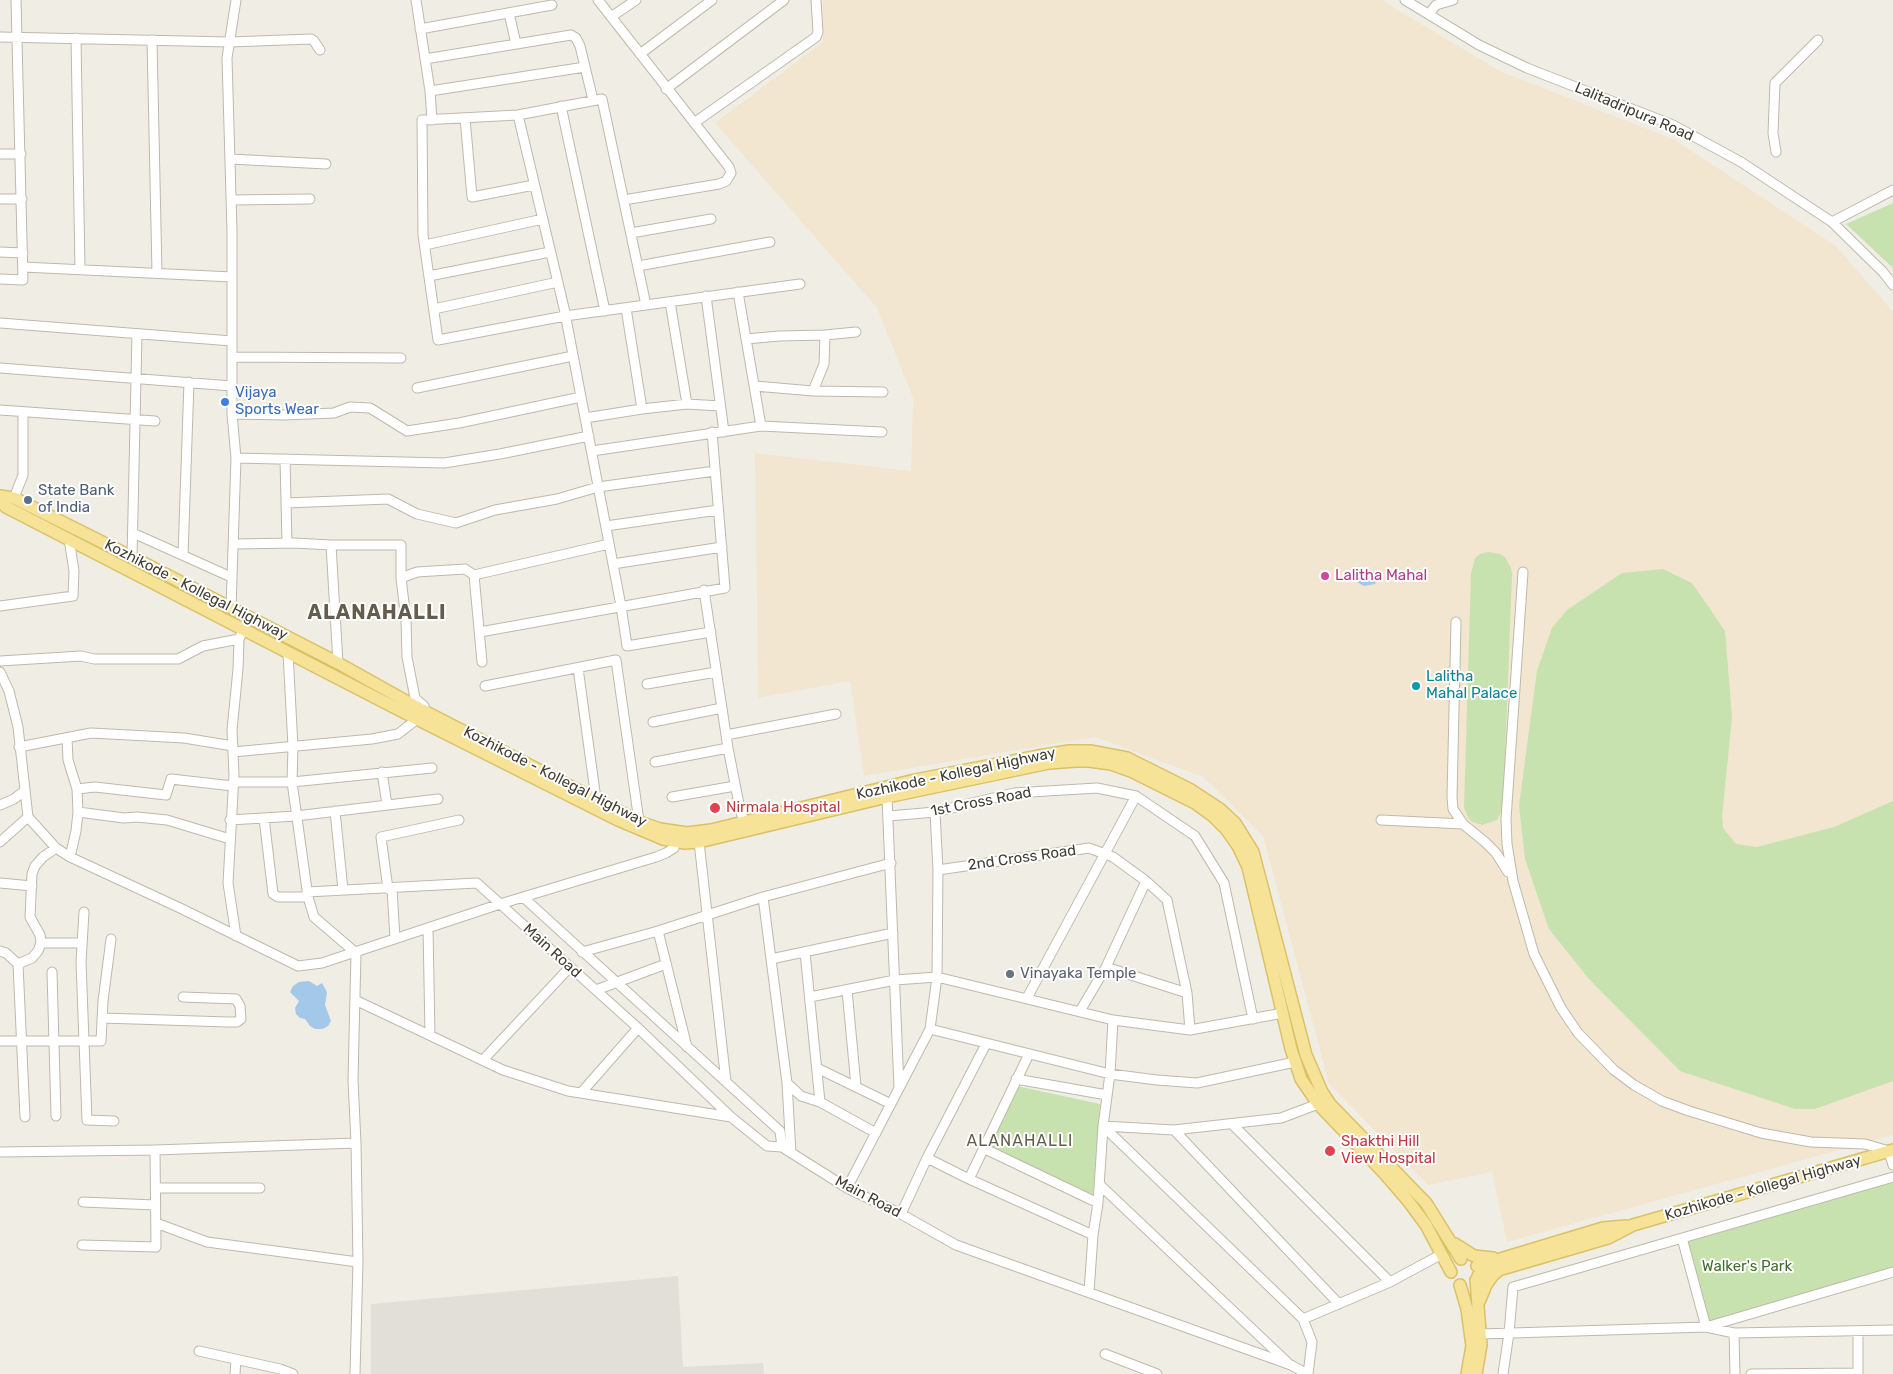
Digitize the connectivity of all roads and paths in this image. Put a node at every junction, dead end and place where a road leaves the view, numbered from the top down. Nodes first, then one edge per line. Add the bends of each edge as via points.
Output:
1 (16, 0) edge
2 (236, 0) edge
3 (416, 0) edge
4 (598, 0) edge
5 (636, 0) edge
6 (712, 0) edge
7 (784, 0) edge
8 (816, 0) edge
9 (1405, 0) edge
10 (1453, 0) edge
11 (552, 5) dead end
12 (509, 12) junction
13 (1429, 14) junction
14 (612, 17) junction
15 (420, 29) junction
16 (0, 37) edge
17 (18, 37) junction
18 (76, 38) junction
19 (152, 40) junction
20 (1818, 40) dead end
21 (230, 42) junction
22 (516, 44) junction
23 (320, 50) dead end
24 (640, 54) junction
25 (425, 59) junction
26 (585, 67) junction
27 (666, 88) junction
28 (430, 91) junction
29 (593, 100) junction
30 (561, 106) junction
31 (518, 115) junction
32 (465, 118) junction
33 (432, 120) junction
34 (694, 122) junction
35 (1776, 152) dead end
36 (0, 154) edge
37 (21, 154) junction
38 (230, 159) junction
39 (326, 164) dead end
40 (534, 185) junction
41 (1893, 190) edge
42 (0, 199) edge
43 (22, 199) junction
44 (310, 199) dead end
45 (231, 200) junction
46 (624, 200) junction
47 (542, 219) junction
48 (711, 219) dead end
49 (1832, 222) junction
50 (631, 233) junction
51 (770, 242) dead end
52 (425, 245) junction
53 (0, 252) edge
54 (550, 252) junction
55 (23, 253) junction
56 (638, 266) junction
57 (23, 267) junction
58 (80, 270) junction
59 (157, 273) junction
60 (429, 276) junction
61 (232, 277) junction
62 (0, 279) edge
63 (558, 282) junction
64 (800, 284) dead end
65 (1893, 285) edge
66 (738, 292) junction
67 (706, 296) junction
68 (670, 302) junction
69 (646, 305) junction
70 (626, 308) junction
71 (434, 309) junction
72 (604, 311) junction
73 (566, 316) junction
74 (0, 323) edge
75 (856, 332) dead end
76 (137, 334) junction
77 (825, 335) junction
78 (746, 339) junction
79 (232, 341) junction
80 (573, 356) junction
81 (232, 358) junction
82 (401, 358) dead end
83 (0, 368) edge
84 (136, 379) junction
85 (189, 382) junction
86 (232, 386) junction
87 (755, 386) junction
88 (417, 388) dead end
89 (813, 391) junction
90 (883, 392) dead end
91 (581, 396) junction
92 (686, 404) junction
93 (720, 406) junction
94 (642, 408) junction
95 (0, 410) edge
96 (23, 412) junction
97 (232, 414) junction
98 (585, 418) junction
99 (135, 420) junction
100 (155, 421) dead end
101 (761, 426) junction
102 (712, 432) junction
103 (724, 432) junction
104 (882, 432) dead end
105 (589, 436) junction
106 (592, 451) junction
107 (236, 458) junction
108 (285, 459) junction
109 (715, 471) junction
110 (598, 487) junction
111 (0, 496) edge
112 (14, 498) junction
113 (0, 501) edge
114 (286, 504) junction
115 (718, 510) junction
116 (606, 526) junction
117 (132, 533) junction
118 (69, 539) junction
119 (287, 543) junction
120 (234, 544) junction
121 (609, 544) junction
122 (331, 546) junction
123 (722, 547) junction
124 (183, 555) junction
125 (132, 557) junction
126 (613, 564) junction
127 (1522, 572) dead end
128 (474, 575) junction
129 (232, 577) junction
130 (401, 578) junction
131 (704, 590) junction
132 (0, 606) edge
133 (621, 606) junction
134 (231, 608) junction
135 (1456, 622) dead end
136 (480, 632) junction
137 (711, 632) junction
138 (241, 634) junction
139 (627, 646) junction
140 (288, 653) junction
141 (616, 660) junction
142 (0, 661) edge
143 (482, 662) dead end
144 (338, 663) junction
145 (578, 668) junction
146 (0, 672) edge
147 (716, 672) junction
148 (646, 684) dead end
149 (485, 686) dead end
150 (722, 708) junction
151 (420, 714) junction
152 (836, 714) dead end
153 (653, 722) dead end
154 (726, 735) junction
155 (67, 738) junction
156 (19, 747) junction
157 (292, 747) junction
158 (728, 748) junction
159 (233, 749) junction
160 (655, 762) dead end
161 (432, 768) dead end
162 (382, 772) junction
163 (292, 782) junction
164 (233, 784) junction
165 (735, 786) junction
166 (77, 789) junction
167 (24, 791) junction
168 (672, 796) dead end
169 (1136, 796) junction
170 (887, 798) junction
171 (438, 799) dead end
172 (596, 799) junction
173 (387, 805) junction
174 (0, 806) edge
175 (335, 811) junction
176 (78, 812) junction
177 (934, 812) junction
178 (296, 816) junction
179 (889, 816) junction
180 (28, 817) junction
181 (264, 818) junction
182 (230, 820) junction
183 (459, 820) dead end
184 (1381, 820) dead end
185 (1463, 824) junction
186 (640, 826) junction
187 (744, 826) junction
188 (677, 837) junction
189 (230, 839) junction
190 (0, 842) edge
191 (699, 842) junction
192 (56, 848) junction
193 (1104, 853) junction
194 (70, 856) junction
195 (891, 864) junction
196 (938, 870) junction
197 (1146, 881) junction
198 (1513, 881) junction
199 (0, 883) edge
200 (32, 886) junction
201 (390, 888) junction
202 (343, 890) junction
203 (307, 894) junction
204 (523, 897) junction
205 (763, 897) junction
206 (500, 904) junction
207 (84, 912) dead end
208 (708, 914) junction
209 (428, 928) junction
210 (658, 931) junction
211 (894, 933) junction
212 (236, 936) junction
213 (111, 939) dead end
214 (395, 939) junction
215 (41, 943) junction
216 (82, 943) junction
217 (0, 951) edge
218 (582, 952) junction
219 (805, 952) junction
220 (356, 953) junction
221 (771, 959) junction
222 (18, 964) junction
223 (666, 964) junction
224 (570, 967) junction
225 (1106, 967) junction
226 (52, 972) dead end
227 (937, 977) junction
228 (895, 980) junction
229 (615, 982) junction
230 (596, 990) junction
231 (847, 990) junction
232 (1187, 993) junction
233 (183, 997) dead end
234 (810, 997) junction
235 (1027, 998) junction
236 (355, 1000) junction
237 (1080, 1011) junction
238 (1283, 1013) junction
239 (102, 1018) junction
240 (1254, 1019) junction
241 (1113, 1020) junction
242 (638, 1028) junction
243 (930, 1029) junction
244 (1190, 1030) junction
245 (430, 1035) junction
246 (0, 1041) edge
247 (22, 1041) junction
248 (53, 1041) junction
249 (83, 1041) junction
250 (986, 1044) junction
251 (687, 1047) junction
252 (1029, 1054) junction
253 (483, 1060) junction
254 (1296, 1062) junction
255 (817, 1068) junction
256 (1110, 1074) junction
257 (1016, 1079) junction
258 (726, 1082) junction
259 (787, 1083) junction
260 (856, 1086) junction
261 (899, 1088) junction
262 (581, 1093) junction
263 (1106, 1095) junction
264 (820, 1102) junction
265 (891, 1104) junction
266 (1318, 1104) junction
267 (56, 1116) dead end
268 (731, 1116) junction
269 (25, 1117) dead end
270 (114, 1122) dead end
271 (1232, 1124) junction
272 (1103, 1126) junction
273 (1345, 1126) junction
274 (1174, 1130) junction
275 (876, 1133) junction
276 (356, 1143) junction
277 (782, 1147) junction
278 (983, 1148) junction
279 (155, 1150) junction
280 (1891, 1151) edge
281 (0, 1152) edge
282 (791, 1153) junction
283 (927, 1158) junction
284 (1893, 1165) edge
285 (1893, 1178) edge
286 (969, 1179) junction
287 (1100, 1185) junction
288 (156, 1188) junction
289 (260, 1188) dead end
290 (847, 1188) junction
291 (84, 1202) dead end
292 (1098, 1204) junction
293 (155, 1205) junction
294 (901, 1214) junction
295 (156, 1223) junction
296 (1633, 1225) junction
297 (1093, 1235) junction
298 (1448, 1238) junction
299 (1682, 1238) junction
300 (82, 1245) dead end
301 (1442, 1254) junction
302 (1509, 1256) junction
303 (1461, 1259) junction
304 (358, 1262) junction
305 (1501, 1269) junction
306 (1451, 1272) junction
307 (1893, 1272) edge
308 (1477, 1274) junction
309 (1390, 1282) junction
310 (1460, 1285) junction
311 (1089, 1292) junction
312 (1339, 1304) junction
313 (1478, 1306) junction
314 (1303, 1319) junction
315 (1706, 1327) junction
316 (1893, 1330) edge
317 (1858, 1332) junction
318 (1509, 1333) junction
319 (1734, 1333) junction
320 (1480, 1334) junction
321 (199, 1351) dead end
322 (1105, 1354) dead end
323 (236, 1360) junction
324 (1291, 1365) junction
325 (1858, 1373) edge
326 (235, 1374) edge
327 (293, 1374) edge
328 (355, 1374) edge
329 (1157, 1374) edge
330 (1308, 1374) edge
331 (1467, 1374) edge
332 (1476, 1374) edge
333 (1503, 1374) edge
334 (1735, 1374) edge
335 (1751, 1374) edge

1 - 17 street
2 - 21 street
3 - 15 street
4 - 14 street
5 - 14 street
6 - 24 street
7 - 27 street
8 - 34 street via 816,37
9 - 13 street, Lalitadripura Road
10 - 13 street via 1436,5
11 - 12 street
12 - 15 street
12 - 22 street
13 - 49 street, Lalitadripura Road via 1479,45 1527,68 1673,125 1741,162
14 - 24 street
15 - 25 street
16 - 17 street
17 - 18 street
17 - 37 street
18 - 19 street
18 - 58 street
19 - 21 street
19 - 59 street
20 - 35 street via 1775,84 1772,133
21 - 23 street via 311,39
21 - 38 street via 227,58
22 - 25 street
22 - 26 street via 571,35 580,46
24 - 27 street
25 - 28 street
26 - 28 street
26 - 29 street
27 - 34 street
28 - 33 street
29 - 30 street
29 - 46 street via 602,99
30 - 31 street
30 - 72 street
31 - 32 street
31 - 40 street
32 - 33 street
32 - 40 street via 472,197
33 - 52 street via 422,120
34 - 46 street via 729,167 731,173 726,181
36 - 37 street
37 - 43 street
38 - 39 street
38 - 45 street
40 - 47 street
41 - 49 street
42 - 43 street
43 - 55 street
44 - 45 street
45 - 61 street
46 - 50 street
47 - 52 street
47 - 54 street
48 - 50 street
49 - 65 street, Lalitadripura Road
50 - 56 street
51 - 56 street
52 - 60 street
53 - 55 street
54 - 60 street
54 - 63 street
55 - 57 street
56 - 69 street
57 - 58 street
57 - 62 street via 23,280
58 - 59 street
59 - 61 street
60 - 71 street
61 - 79 street
63 - 71 street
63 - 73 street
64 - 66 street
66 - 67 street
66 - 78 street
67 - 68 street
67 - 93 street
68 - 69 street
68 - 92 street
69 - 70 street
70 - 72 street
70 - 94 street
71 - 73 street via 438,340
72 - 73 street
73 - 80 street
74 - 76 street
75 - 77 street
76 - 79 street
76 - 84 street
77 - 78 street
77 - 89 street via 824,364
78 - 87 street
79 - 81 street
80 - 88 street
80 - 91 street
81 - 82 street
81 - 86 street
83 - 84 street
84 - 85 street
84 - 99 street
85 - 86 street
85 - 124 street
86 - 97 street
87 - 89 street
87 - 101 street
89 - 90 street
91 - 97 street via 407,431 370,408 350,407 334,413
91 - 98 street
92 - 93 street
92 - 94 street
93 - 103 street
94 - 98 street
95 - 96 street
96 - 99 street
96 - 112 street via 23,475
97 - 107 street
98 - 105 street
99 - 100 street
99 - 117 street
101 - 103 street
101 - 104 street
102 - 103 street
102 - 106 street
102 - 109 street
105 - 106 street
105 - 108 street via 444,463
106 - 110 street
107 - 108 street
107 - 120 street
108 - 114 street
109 - 110 street
109 - 115 street
110 - 114 street via 556,499 495,510 456,524 417,514 388,499
110 - 116 street
111 - 112 main road, Kozhikode - Kollegal Highway
112 - 125 main road, Kozhikode - Kollegal Highway
113 - 118 main road, Kozhikode - Kollegal Highway
114 - 119 street
115 - 116 street
115 - 123 street
116 - 121 street
117 - 124 street
117 - 125 street
118 - 132 street via 74,571 73,596
118 - 138 main road, Kozhikode - Kollegal Highway
119 - 120 street
119 - 122 street
120 - 129 street
121 - 126 street
121 - 128 street
122 - 130 street via 401,545
122 - 144 street
123 - 126 street
123 - 131 street via 725,588
124 - 129 street
125 - 134 main road, Kozhikode - Kollegal Highway
126 - 133 street
127 - 198 street via 1506,819
128 - 130 street via 465,569 417,572
128 - 136 street
129 - 134 street
130 - 151 street via 407,657 415,698 424,706
131 - 133 street
131 - 137 street
133 - 136 street
133 - 139 street
134 - 144 main road, Kozhikode - Kollegal Highway
135 - 185 street via 1452,798 1457,817
136 - 143 street
137 - 139 street
137 - 147 street
138 - 140 main road, Kozhikode - Kollegal Highway
138 - 142 street via 203,646 178,659 94,659 80,656
138 - 159 street
139 - 141 street
140 - 151 main road, Kozhikode - Kollegal Highway
140 - 157 street
141 - 145 street
141 - 186 street
144 - 151 main road, Kozhikode - Kollegal Highway
145 - 149 street
145 - 172 street
146 - 156 street via 9,691 18,727
147 - 148 street
147 - 150 street
150 - 153 street
150 - 154 street
151 - 157 street via 398,734
151 - 172 main road, Kozhikode - Kollegal Highway
151 - 186 main road, Kozhikode - Kollegal Highway
152 - 154 street
154 - 158 street
155 - 156 street
155 - 159 street via 91,734 184,738
155 - 166 street via 68,760
156 - 167 street
157 - 159 street
157 - 163 street
158 - 160 street
158 - 165 street
159 - 164 street
161 - 162 street
162 - 163 street
162 - 173 street
163 - 164 street
163 - 178 street
164 - 166 street via 171,778 166,795
164 - 182 street
165 - 168 street
165 - 187 street
166 - 176 street
167 - 174 street
167 - 180 street
169 - 177 street, 1st Cross Road via 1097,788 1014,793
169 - 193 street
169 - 240 street, 1st Cross Road via 1195,836 1224,883
170 - 179 street
170 - 187 main road, Kozhikode - Kollegal Highway
170 - 238 main road, Kozhikode - Kollegal Highway via 1049,763 1089,761 1133,772 1195,803 1226,829 1248,867
171 - 173 street
172 - 186 main road, Kozhikode - Kollegal Highway
173 - 175 street
175 - 178 street
175 - 202 street
176 - 189 street via 167,820
176 - 194 street
177 - 179 street, 1st Cross Road
177 - 196 street
178 - 181 street
178 - 203 street
179 - 195 street
180 - 190 street
180 - 192 street
181 - 182 street
181 - 203 street, Main Road via 273,894 278,897
182 - 189 street
183 - 201 street via 381,837
184 - 185 street
185 - 198 street via 1496,853
186 - 188 main road, Kozhikode - Kollegal Highway via 663,839
187 - 188 main road, Kozhikode - Kollegal Highway
187 - 191 main road, Kozhikode - Kollegal Highway
187 - 273 main road, Kozhikode - Kollegal Highway via 915,780 1038,756 1090,751 1136,762 1220,809 1250,844 1306,1055 1322,1092
188 - 191 main road, Kozhikode - Kollegal Highway
188 - 204 street via 674,848 656,857
189 - 212 street via 228,884
191 - 208 street
192 - 194 street
192 - 200 street via 35,866
193 - 196 street, 2nd Cross Road via 1090,848
193 - 197 street, 2nd Cross Road
193 - 235 street
194 - 212 street
195 - 205 street
195 - 211 street
196 - 227 street
197 - 225 street
197 - 232 street, 2nd Cross Road via 1167,900
198 - 280 street via 1534,954 1561,1008 1578,1033 1614,1070 1634,1085 1662,1101 1761,1133 1811,1142 1865,1144
199 - 200 street
200 - 215 street via 30,916
201 - 202 street, Main Road
201 - 206 street, Main Road via 476,883
201 - 214 street
202 - 203 street, Main Road
203 - 220 street via 314,917
204 - 206 street
204 - 218 street
205 - 208 street
205 - 221 street
206 - 209 street
206 - 224 street, Main Road
207 - 216 street
208 - 210 street
208 - 258 street
209 - 214 street
209 - 245 street
210 - 218 street
210 - 223 street
211 - 219 street
211 - 228 street
212 - 220 street via 298,966
213 - 239 street
214 - 220 street
215 - 216 street
215 - 222 street via 32,958
216 - 249 street
217 - 222 street
218 - 229 street
219 - 221 street
219 - 234 street
220 - 236 street
221 - 259 street
222 - 247 street
223 - 229 street
223 - 251 street
224 - 230 street, Main Road
224 - 253 street
225 - 232 street
225 - 237 street
226 - 248 street
227 - 228 street
227 - 235 street
227 - 243 street
228 - 231 street
228 - 261 street
229 - 230 street
229 - 251 street
230 - 242 street, Main Road
231 - 234 street
231 - 260 street
232 - 244 street, 2nd Cross Road
233 - 239 street via 236,999 241,1019 228,1022
234 - 255 street
235 - 237 street
236 - 245 street
236 - 276 street via 353,1080
237 - 241 street
238 - 240 street
238 - 254 main road, Kozhikode - Kollegal Highway
239 - 249 street via 101,1041
240 - 244 street
241 - 244 street
241 - 256 street
242 - 262 street
242 - 268 street, Main Road
243 - 250 street
243 - 261 street
245 - 253 street
246 - 247 street
247 - 248 street
247 - 269 street
248 - 249 street
248 - 267 street
249 - 270 street via 87,1120
250 - 252 street
250 - 283 street
251 - 258 street
252 - 256 street
252 - 257 street
253 - 262 street via 504,1070
254 - 256 street via 1197,1082
254 - 266 main road, Kozhikode - Kollegal Highway via 1301,1079
255 - 260 street
255 - 264 street
256 - 263 street
257 - 263 street
257 - 278 street
258 - 277 street via 780,1131
259 - 264 street via 802,1096
259 - 282 street
260 - 265 street
261 - 265 street
262 - 268 street
263 - 272 street
264 - 275 street
265 - 275 street
266 - 271 street via 1281,1118
266 - 273 main road, Kozhikode - Kollegal Highway
268 - 277 street, Main Road via 767,1146
271 - 274 street
271 - 309 street
272 - 274 street
272 - 287 street
272 - 314 street
273 - 298 main road, Kozhikode - Kollegal Highway via 1426,1203
273 - 301 main road, Kozhikode - Kollegal Highway via 1410,1202
274 - 312 street
275 - 290 street
276 - 279 street
276 - 304 street
277 - 282 street, Main Road
278 - 286 street
278 - 292 street
279 - 281 street
279 - 288 street
280 - 284 street
280 - 296 main road, Kozhikode - Kollegal Highway
282 - 290 street, Main Road
283 - 286 street
283 - 294 street
285 - 299 street
286 - 297 street
287 - 292 street
287 - 324 street
288 - 289 street
288 - 293 street
290 - 294 street, Main Road
291 - 293 street
292 - 297 street
293 - 295 street
294 - 311 street, Main Road via 956,1245
295 - 300 street via 156,1247
295 - 304 street via 207,1242
296 - 302 main road, Kozhikode - Kollegal Highway via 1604,1228
296 - 305 main road, Kozhikode - Kollegal Highway via 1608,1238
297 - 311 street
298 - 302 main road via 1474,1256
298 - 303 main road, Kozhikode - Kollegal Highway
299 - 315 street
299 - 318 street via 1513,1287
301 - 306 main road, Kozhikode - Kollegal Highway
301 - 309 street
302 - 308 main road, Kozhikode - Kollegal Highway
303 - 306 main road
303 - 308 main road via 1470,1259
304 - 328 street
305 - 308 main road, Kozhikode - Kollegal Highway
305 - 313 main road via 1486,1285
306 - 310 main road
307 - 315 street
308 - 310 main road via 1469,1285
308 - 313 main road
309 - 312 street
310 - 331 main road via 1471,1332
311 - 324 street, Main Road
312 - 314 street
313 - 320 main road
314 - 330 street via 1312,1342
315 - 318 street
315 - 319 street
316 - 317 street
317 - 319 street
317 - 325 street
318 - 320 street
318 - 333 street
319 - 334 street
320 - 332 main road
321 - 323 street
322 - 329 street
323 - 326 street
323 - 327 street
324 - 330 street, Main Road
325 - 335 street

